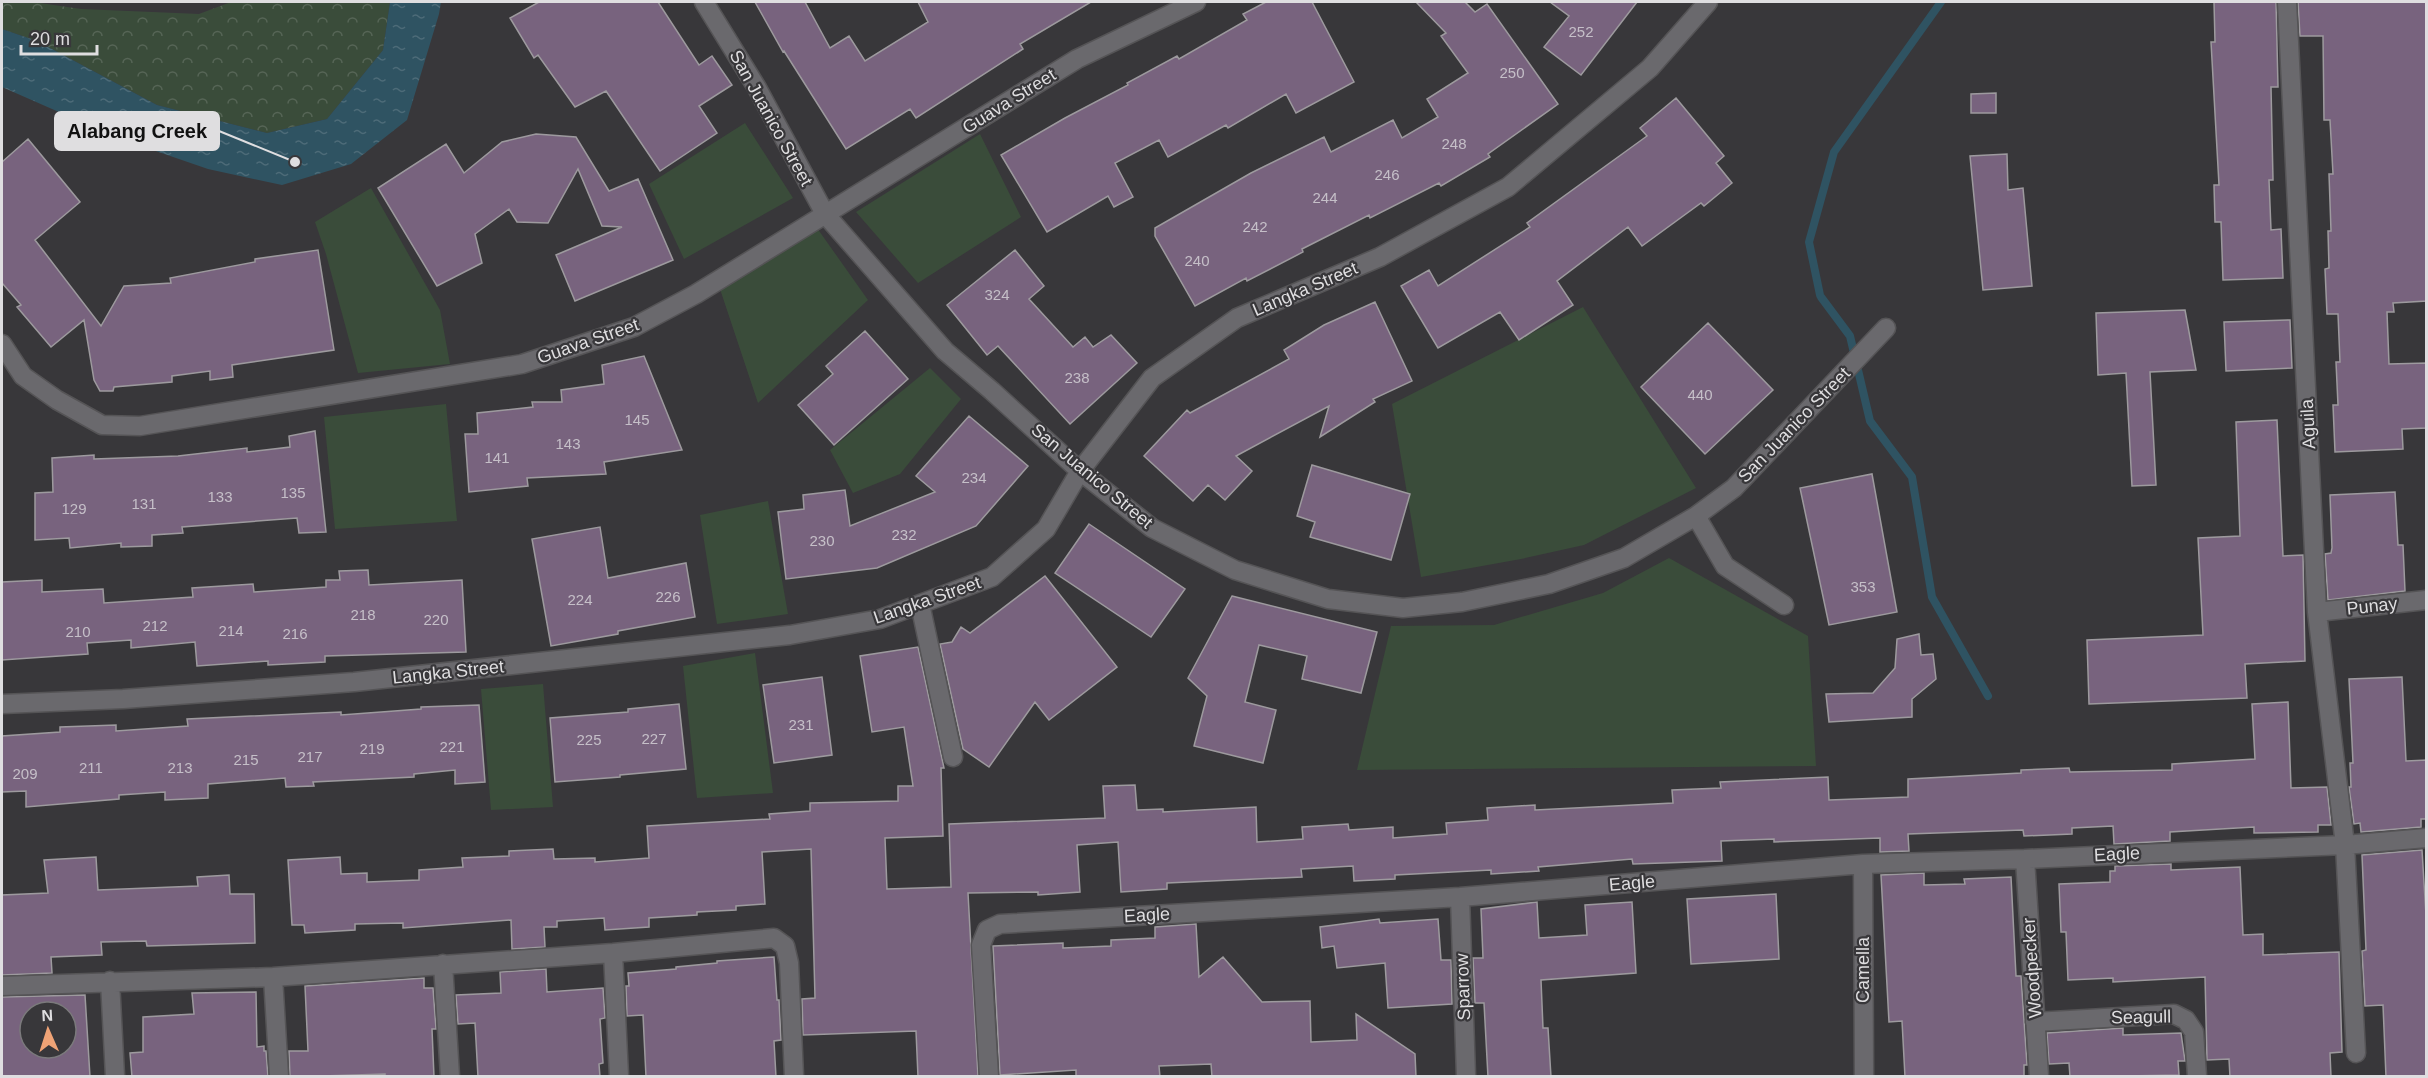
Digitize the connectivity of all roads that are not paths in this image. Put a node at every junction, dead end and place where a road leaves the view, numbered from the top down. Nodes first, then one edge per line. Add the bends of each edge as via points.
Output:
1 (704, 2) edge
2 (1196, 2) edge
3 (1708, 2) edge
4 (2287, 2) edge
5 (825, 214) junction
6 (1886, 328) dead end
7 (2, 344) edge
8 (1080, 471) junction
9 (1696, 516) junction
10 (2427, 600) edge
11 (920, 604) junction
12 (1784, 605) dead end
13 (2317, 612) junction
14 (2, 704) edge
15 (952, 757) dead end
16 (2427, 838) edge
17 (2345, 845) junction
18 (2025, 860) junction
19 (1863, 864) junction
20 (1460, 897) junction
21 (613, 953) junction
22 (443, 964) junction
23 (273, 977) junction
24 (110, 981) junction
25 (2, 986) edge
26 (2036, 1022) junction
27 (2356, 1053) dead end
28 (115, 1077) edge
29 (279, 1077) edge
30 (450, 1077) edge
31 (619, 1077) edge
32 (794, 1077) edge
33 (989, 1077) edge
34 (1466, 1077) edge
35 (1864, 1077) edge
36 (2039, 1077) edge
37 (2197, 1077) edge

1 - 5 street, San Juanico Street via 757,88
2 - 5 street, Guava Street via 1077,59
3 - 8 street, Langka Street via 1650,68 1509,187 1380,257 1237,318 1152,378
4 - 13 street, Aguila
5 - 7 street, Guava Street via 696,294 634,327 522,364 140,426 102,425 57,400 23,376
5 - 8 street, San Juanico Street via 945,351
6 - 9 street, San Juanico Street via 1734,488
8 - 9 street, San Juanico Street via 1152,528 1235,570 1328,599 1403,608 1462,602 1549,584 1623,558
8 - 11 street, Langka Street via 1046,529 992,577
9 - 12 street via 1725,566
10 - 13 street, Punay
11 - 14 street, Langka Street via 880,619 790,635 354,682
11 - 15 street
13 - 17 street, Aguila
16 - 17 street, Eagle
17 - 18 street, Eagle
17 - 27 street, Aguila
18 - 19 street, Eagle
18 - 26 street, Woodpecker
19 - 20 street, Eagle
19 - 35 street, Camella
20 - 33 street, Eagle via 1000,924 987,930 981,945
20 - 34 street, Sparrow
21 - 22 street
21 - 31 street
21 - 32 street via 774,938 784,946 789,963
22 - 23 street
22 - 30 street
23 - 24 street
23 - 29 street
24 - 25 street
24 - 28 street
26 - 36 street, Woodpecker
26 - 37 street, Seagull via 2174,1014 2186,1020 2194,1032

